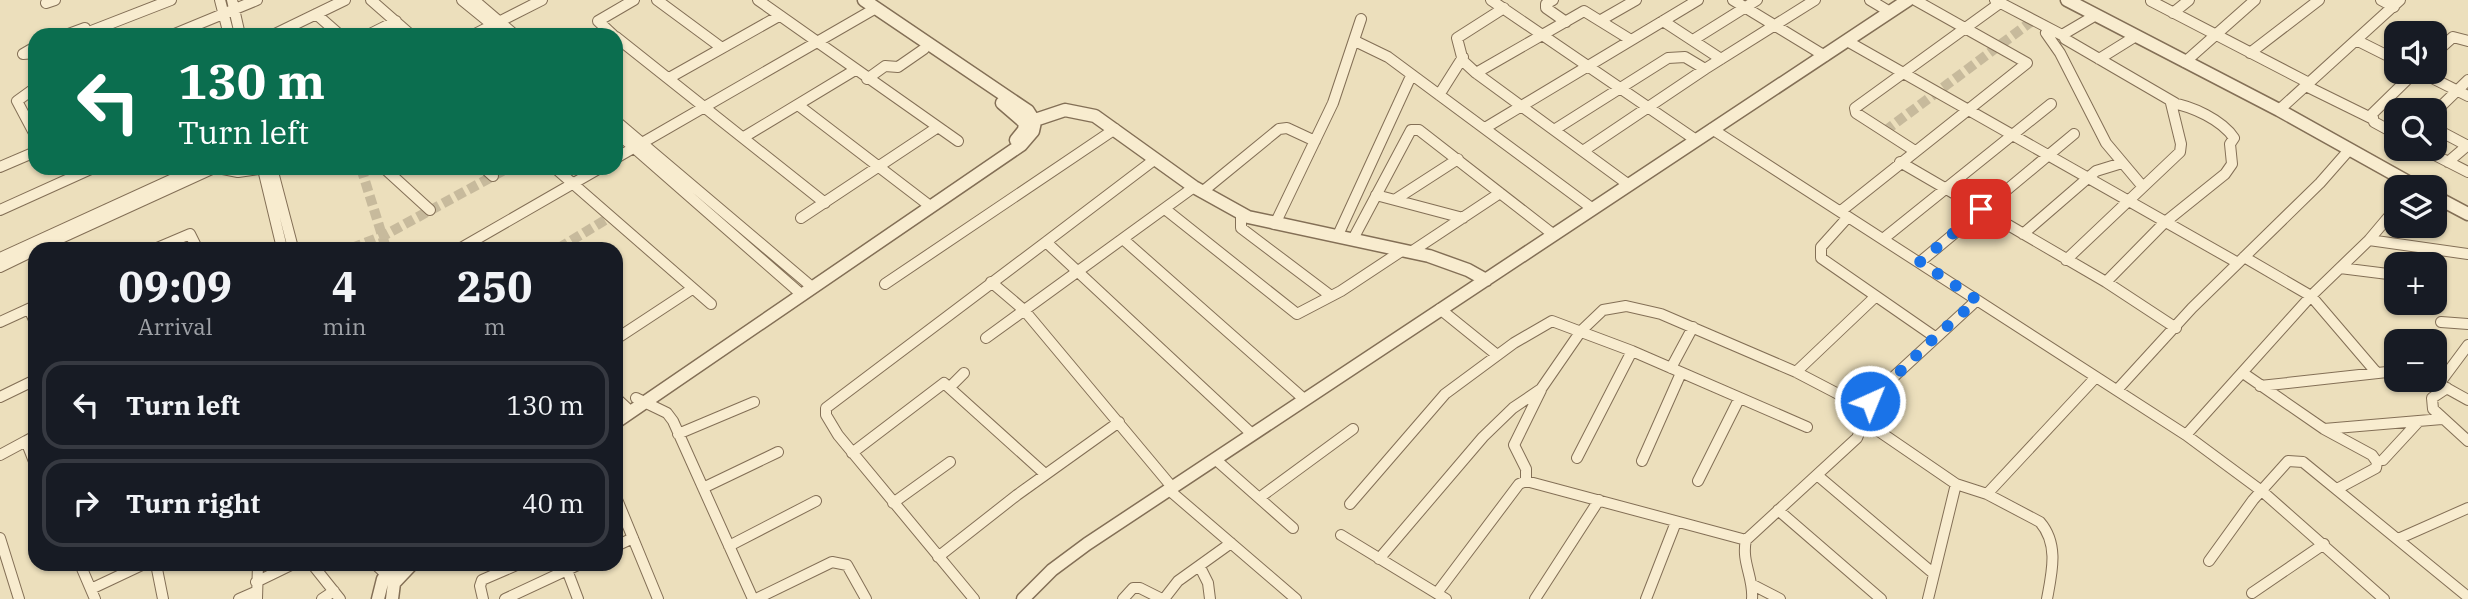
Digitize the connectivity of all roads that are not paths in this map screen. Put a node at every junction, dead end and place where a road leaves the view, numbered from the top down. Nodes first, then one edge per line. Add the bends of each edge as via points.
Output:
1 (156, 0) edge
2 (171, 0) edge
3 (257, 0) edge
4 (345, 0) edge
5 (371, 0) edge
6 (463, 0) edge
7 (474, 0) edge
8 (531, 0) edge
9 (542, 0) edge
10 (634, 0) edge
11 (657, 0) edge
12 (758, 0) edge
13 (852, 0) edge
14 (1491, 0) edge
15 (1553, 0) edge
16 (1636, 0) edge
17 (1698, 0) edge
18 (1733, 0) edge
19 (1757, 0) edge
20 (1815, 0) edge
21 (1870, 0) edge
22 (1908, 0) edge
23 (1915, 0) edge
24 (2067, 0) edge
25 (2189, 0) edge
26 (2255, 0) edge
27 (2319, 0) edge
28 (2381, 0) edge
29 (1998, 1) edge
30 (2151, 1) edge
31 (234, 3) edge
32 (2397, 3) edge
33 (870, 7) edge
34 (1745, 7) junction
35 (222, 8) edge
36 (1504, 8) junction
37 (1890, 12) junction
38 (2173, 13) junction
39 (316, 14) junction
40 (2096, 15) junction
41 (779, 16) junction
42 (1361, 19) dead end
43 (1601, 20) junction
44 (396, 21) junction
45 (1663, 21) junction
46 (494, 22) junction
47 (1566, 22) junction
48 (1775, 26) junction
49 (1964, 27) junction
50 (84, 28) edge
51 (99, 28) edge
52 (185, 28) edge
53 (227, 28) edge
54 (239, 28) edge
55 (287, 28) edge
56 (332, 28) edge
57 (382, 28) edge
58 (404, 28) edge
59 (479, 28) edge
60 (484, 28) edge
61 (499, 28) edge
62 (504, 28) edge
63 (606, 28) edge
64 (2049, 30) junction
65 (1543, 34) junction
66 (2136, 36) junction
67 (2215, 36) junction
68 (2065, 38) dead end
69 (1630, 40) junction
70 (1693, 40) junction
71 (2357, 40) junction
72 (1355, 41) junction
73 (1847, 41) junction
74 (2468, 41) edge
75 (623, 42) edge
76 (2447, 42) edge
77 (816, 43) junction
78 (722, 48) junction
79 (924, 49) junction
80 (2250, 53) junction
81 (2384, 54) edge
82 (1825, 56) junction
83 (1463, 57) junction
84 (1721, 59) junction
85 (2099, 59) junction
86 (2185, 62) junction
87 (1591, 67) junction
88 (1705, 69) junction
89 (855, 70) junction
90 (1476, 73) junction
91 (1902, 73) junction
92 (1411, 76) junction
93 (669, 78) junction
94 (867, 79) junction
95 (2468, 80) edge
96 (2403, 84) edge
97 (2445, 84) edge
98 (2307, 85) junction
99 (1620, 88) junction
100 (2457, 90) junction
101 (1434, 92) junction
102 (28, 93) edge
103 (2468, 96) edge
104 (2447, 100) edge
105 (2175, 103) junction
106 (2051, 104) dead end
107 (798, 105) junction
108 (703, 107) junction
109 (1523, 108) junction
110 (1650, 108) junction
111 (1968, 110) junction
112 (2279, 110) junction
113 (2371, 118) junction
114 (28, 122) edge
115 (1030, 122) junction
116 (2384, 126) edge
117 (623, 128) edge
118 (938, 128) junction
119 (1485, 128) junction
120 (1115, 129) junction
121 (1554, 130) junction
122 (1712, 130) junction
123 (2013, 134) junction
124 (2074, 134) dead end
125 (2447, 134) edge
126 (623, 136) edge
127 (744, 137) junction
128 (1696, 140) junction
129 (958, 141) dead end
130 (1315, 141) junction
131 (639, 145) junction
132 (2468, 145) edge
133 (1915, 150) junction
134 (2349, 150) junction
135 (1583, 151) junction
136 (28, 155) edge
137 (623, 155) edge
138 (2049, 155) junction
139 (1458, 159) junction
140 (1154, 160) junction
141 (1900, 162) junction
142 (2448, 162) joint
143 (2122, 163) junction
144 (0, 167) edge
145 (878, 167) junction
146 (2468, 172) edge
147 (78, 175) edge
148 (182, 175) edge
149 (201, 175) edge
150 (266, 175) edge
151 (274, 175) edge
152 (391, 175) edge
153 (562, 175) edge
154 (588, 175) edge
155 (2394, 175) edge
156 (2089, 179) junction
157 (572, 184) junction
158 (1629, 185) junction
159 (2143, 187) junction
160 (1946, 188) junction
161 (1198, 189) junction
162 (1500, 193) junction
163 (1376, 195) junction
164 (1396, 199) junction
165 (2127, 202) junction
166 (825, 203) junction
167 (2447, 203) edge
168 (927, 204) junction
169 (1165, 209) junction
170 (1593, 209) junction
171 (1981, 209) junction
172 (0, 210) edge
173 (430, 211) dead end
174 (2467, 213) edge
175 (1241, 214) junction
176 (1845, 214) junction
177 (801, 218) dead end
178 (1462, 218) junction
179 (2384, 222) edge
180 (2164, 223) junction
181 (1275, 224) junction
182 (2023, 234) junction
183 (1338, 235) junction
184 (1554, 235) junction
185 (1353, 239) junction
186 (1883, 239) junction
187 (1124, 240) junction
188 (2369, 240) junction
189 (35, 242) edge
190 (52, 242) edge
191 (171, 242) edge
192 (195, 242) edge
193 (281, 242) edge
194 (291, 242) edge
195 (471, 242) edge
196 (1046, 242) junction
197 (28, 245) edge
198 (1407, 251) junction
199 (28, 253) edge
200 (2468, 254) edge
201 (0, 258) edge
202 (2066, 260) junction
203 (2241, 260) junction
204 (1920, 262) junction
205 (0, 267) edge
206 (2340, 268) junction
207 (1079, 272) junction
208 (2384, 274) edge
209 (1486, 280) junction
210 (990, 282) junction
211 (2106, 282) junction
212 (809, 284) junction
213 (885, 284) dead end
214 (692, 289) junction
215 (798, 292) junction
216 (1331, 296) junction
217 (2311, 296) junction
218 (1875, 297) junction
219 (1977, 300) junction
220 (711, 304) dead end
221 (28, 309) edge
222 (1440, 309) junction
223 (1024, 310) junction
224 (0, 322) edge
225 (2441, 322) dead end
226 (2468, 324) edge
227 (1693, 327) junction
228 (2176, 328) junction
229 (1581, 331) junction
230 (623, 334) edge
231 (1935, 337) junction
232 (986, 338) dead end
233 (2468, 345) edge
234 (1632, 351) junction
235 (1497, 355) junction
236 (1676, 371) junction
237 (1796, 372) junction
238 (2376, 372) junction
239 (2384, 372) edge
240 (964, 373) dead end
241 (2243, 373) junction
242 (2447, 374) edge
243 (2096, 377) junction
244 (28, 383) edge
245 (2260, 386) junction
246 (950, 387) junction
247 (2447, 388) edge
248 (1541, 390) junction
249 (2117, 390) junction
250 (2435, 392) edge
251 (0, 397) edge
252 (1304, 398) junction
253 (1739, 399) junction
254 (640, 400) junction
255 (2468, 400) edge
256 (754, 402) dead end
257 (623, 407) edge
258 (1865, 408) junction
259 (2442, 419) junction
260 (1864, 421) junction
261 (2419, 421) junction
262 (1119, 422) junction
263 (1807, 427) dead end
264 (1353, 429) dead end
265 (2324, 429) junction
266 (678, 434) junction
267 (1252, 434) junction
268 (2186, 435) junction
269 (28, 439) edge
270 (2468, 441) edge
271 (778, 452) dead end
272 (852, 453) junction
273 (0, 455) edge
274 (1215, 458) junction
275 (1577, 458) dead end
276 (2383, 460) dead end
277 (1642, 461) dead end
278 (950, 462) dead end
279 (1045, 474) junction
280 (1817, 475) junction
281 (1526, 481) junction
282 (1698, 481) dead end
283 (1956, 484) junction
284 (703, 488) junction
285 (1170, 488) junction
286 (2337, 489) junction
287 (2263, 492) junction
288 (1987, 495) junction
289 (1259, 498) junction
290 (1600, 500) junction
291 (816, 501) dead end
292 (893, 503) junction
293 (1350, 503) dead end
294 (2468, 508) edge
295 (1778, 510) junction
296 (623, 514) edge
297 (1676, 522) junction
298 (1293, 528) dead end
299 (1341, 535) dead end
300 (0, 538) edge
301 (633, 538) junction
302 (2398, 539) junction
303 (1746, 540) junction
304 (623, 543) edge
305 (1231, 543) junction
306 (2324, 544) junction
307 (729, 546) junction
308 (938, 557) junction
309 (1379, 559) junction
310 (2209, 561) dead end
311 (1200, 567) junction
312 (83, 571) edge
313 (132, 571) edge
314 (157, 571) edge
315 (257, 571) edge
316 (283, 571) edge
317 (318, 571) edge
318 (388, 571) edge
319 (388, 571) edge
320 (503, 571) edge
321 (565, 571) edge
322 (567, 571) edge
323 (1934, 574) junction
324 (1751, 584) junction
325 (256, 591) edge
326 (2465, 591) edge
327 (2252, 593) dead end
328 (93, 594) edge
329 (337, 595) edge
330 (1441, 596) edge
331 (2381, 598) edge
332 (19, 599) edge
333 (163, 599) edge
334 (239, 599) edge
335 (322, 599) edge
336 (378, 599) edge
337 (392, 599) edge
338 (484, 599) edge
339 (505, 599) edge
340 (578, 599) edge
341 (658, 599) edge
342 (755, 599) edge
343 (866, 599) edge
344 (974, 599) edge
345 (1023, 599) edge
346 (1123, 599) edge
347 (1163, 599) edge
348 (1210, 599) edge
349 (1296, 599) edge
350 (1535, 599) edge
351 (1646, 599) edge
352 (1752, 599) edge
353 (1780, 599) edge
354 (1881, 599) edge
355 (1928, 599) edge
356 (2048, 599) edge

1 - 50 street
2 - 51 street
3 - 31 street
4 - 39 street
5 - 44 street
6 - 46 street
7 - 46 street
8 - 46 street
9 - 46 street
10 - 63 street via 598,21
11 - 78 street
12 - 41 street
13 - 33 street
14 - 36 street
15 - 47 street via 1546,8
16 - 43 street
17 - 45 street
18 - 34 street
19 - 34 street
20 - 48 street
21 - 37 street
22 - 37 street
23 - 49 street
24 - 40 street
25 - 38 street
26 - 67 street
27 - 80 street
28 - 32 street
29 - 49 street
29 - 64 street
30 - 38 street
31 - 35 street
31 - 54 street
32 - 71 street
33 - 77 street
33 - 79 street
33 - 115 street via 1028,111
34 - 48 street
34 - 70 street
35 - 52 street
35 - 53 street
36 - 65 street
36 - 83 street via 1458,35
37 - 73 street
38 - 67 street
39 - 55 street
39 - 56 street
40 - 64 street via 2066,34
40 - 66 street
41 - 77 street
41 - 78 street
42 - 72 street
43 - 47 street via 1584,11
43 - 69 street
44 - 57 street
44 - 58 street
45 - 69 street
45 - 70 street
46 - 59 street
46 - 60 street
46 - 61 street
46 - 62 street
47 - 65 street
48 - 82 street
48 - 84 street
49 - 91 street
49 - 111 street via 2027,63
64 - 143 street via 2046,33 2106,143
65 - 87 street
65 - 90 street
66 - 85 street
66 - 86 street
67 - 80 street
67 - 86 street
68 - 85 street
69 - 87 street
70 - 84 street
71 - 81 street
71 - 98 street
72 - 92 street via 1388,57
72 - 130 street
73 - 82 street
73 - 91 street
74 - 76 street via 2453,37
75 - 93 street
77 - 89 street
77 - 108 street
78 - 93 street
79 - 94 street via 898,67 885,66
79 - 115 street
80 - 98 street
82 - 122 street
83 - 90 street
83 - 101 street
84 - 88 street
85 - 105 street
86 - 112 street
87 - 99 street
87 - 109 street
88 - 99 street via 1676,56
88 - 110 street
89 - 94 street
89 - 107 street
90 - 109 street
91 - 111 street
91 - 133 street via 1854,110
92 - 101 street
92 - 183 street
93 - 108 street
94 - 118 street
95 - 100 street
96 - 113 street
97 - 100 street
98 - 112 street
98 - 113 street
99 - 110 street
99 - 121 street
100 - 103 street
100 - 104 street
101 - 119 street
102 - 114 street via 17,101
105 - 159 street via 2171,107 2179,152
105 - 180 street via 2233,133 2232,164
106 - 123 street
107 - 127 street
107 - 145 street
108 - 127 street
108 - 131 street
109 - 119 street
109 - 121 street
110 - 128 street
110 - 135 street
111 - 123 street
111 - 133 street
112 - 134 street
113 - 116 street
115 - 120 street via 1077,110
115 - 168 street via 1033,131 1021,145
117 - 131 street
118 - 129 street
118 - 145 street
119 - 170 street
120 - 140 street
120 - 213 street
121 - 135 street
122 - 128 street
122 - 176 street
123 - 138 street
123 - 160 street
124 - 138 street
125 - 132 street
126 - 131 street
127 - 166 street
128 - 158 street
130 - 161 street via 1279,129
130 - 181 street
131 - 137 street
131 - 212 street
131 - 215 street
132 - 142 street
133 - 141 street
134 - 155 street
134 - 203 street
135 - 158 street
136 - 144 street
138 - 156 street
138 - 171 street
139 - 162 street
139 - 163 street via 1419,130 1411,130
139 - 164 street
140 - 161 street
140 - 196 street
141 - 160 street
141 - 176 street
142 - 146 street
143 - 156 street via 2101,168
143 - 159 street
145 - 166 street
145 - 168 street
147 - 172 street
148 - 189 street
149 - 190 street
150 - 193 street
151 - 194 street
152 - 173 street
153 - 157 street
154 - 157 street
156 - 165 street
156 - 182 street
157 - 195 street
157 - 214 street
158 - 170 street
159 - 165 street
160 - 171 street
160 - 186 street
161 - 169 street
161 - 175 street
162 - 178 street
162 - 184 street
163 - 164 street
163 - 185 street
164 - 178 street
165 - 180 street
165 - 202 street
166 - 177 street
167 - 174 street
168 - 212 street
169 - 187 street
169 - 216 street via 1297,314
170 - 184 street
171 - 182 street
171 - 204 street
175 - 181 street
175 - 216 street via 1241,228
176 - 186 street
176 - 218 street via 1821,247 1821,258
178 - 198 street
179 - 188 street
180 - 203 street
180 - 211 street
181 - 183 street
182 - 202 street
183 - 185 street
184 - 209 street
185 - 198 street
186 - 204 street
187 - 207 street
187 - 252 street
188 - 200 street
188 - 206 street
191 - 192 street via 190,234
196 - 207 street
196 - 210 street
197 - 201 street
198 - 209 street
198 - 216 street
199 - 205 street
202 - 211 street
203 - 217 street
203 - 228 street
204 - 219 street
206 - 208 street
206 - 217 street
207 - 223 street
207 - 267 street
209 - 222 street
210 - 223 street
210 - 272 street via 830,404 826,415
211 - 228 street
212 - 215 street
214 - 220 street
214 - 230 street
215 - 254 street
217 - 238 street
217 - 241 street
218 - 231 street
218 - 237 street
219 - 231 street
219 - 243 street
221 - 224 street
222 - 235 street
222 - 252 street
223 - 232 street
223 - 262 street
225 - 226 street
227 - 229 street via 1626,306 1603,310
227 - 236 street
227 - 237 street
228 - 249 street
229 - 234 street
229 - 235 street via 1545,323
229 - 248 street
231 - 258 street
233 - 242 street
234 - 236 street
234 - 275 street
235 - 293 street via 1445,394
236 - 253 street
236 - 277 street
237 - 258 street
238 - 239 street
238 - 245 street
240 - 246 street
241 - 245 street
241 - 268 street
243 - 249 street
243 - 288 street
244 - 251 street
245 - 265 street
246 - 272 street via 944,383
246 - 279 street
247 - 255 street
248 - 281 street via 1515,440
248 - 309 street via 1513,408 1483,437
249 - 268 street
250 - 259 street via 2430,403
252 - 267 street
253 - 263 street
253 - 282 street
254 - 257 street
254 - 266 street via 667,413
256 - 266 street
258 - 260 street
259 - 261 street
259 - 270 street
260 - 280 street via 1857,438
260 - 283 street
261 - 265 street
261 - 276 street
262 - 279 street
262 - 285 street
264 - 289 street
265 - 286 street via 2372,455 2377,463 2360,479
266 - 284 street
267 - 274 street
268 - 287 street
269 - 273 street
271 - 284 street
272 - 292 street
274 - 285 street
274 - 289 street
278 - 292 street
279 - 308 street
280 - 295 street
280 - 323 street
281 - 290 street
281 - 330 street via 1519,484
283 - 288 street
283 - 323 street
284 - 307 street
285 - 305 street
285 - 345 street via 1052,570
286 - 287 street via 2314,468 2296,460 2288,461
286 - 302 street
287 - 306 street
287 - 310 street
288 - 356 street via 2047,528 2053,541
289 - 298 street
290 - 297 street
290 - 350 street
291 - 307 street
292 - 308 street
294 - 302 street
295 - 303 street
295 - 354 street
296 - 301 street
297 - 303 street
297 - 351 street
299 - 309 street
300 - 332 street
301 - 304 street
301 - 341 street
302 - 326 street
303 - 324 street via 1742,561
305 - 311 street
305 - 349 street
306 - 327 street
306 - 331 street
307 - 342 street
308 - 344 street
309 - 330 street
311 - 347 street via 1178,581
311 - 348 street
312 - 328 street
313 - 328 street
314 - 333 street
315 - 325 street
316 - 325 street
317 - 329 street
318 - 336 street
319 - 337 street
320 - 338 street via 482,580
321 - 339 street
322 - 340 street
323 - 355 street
324 - 352 street
324 - 353 street
325 - 334 street
329 - 335 street
342 - 343 street via 832,562 847,565
346 - 347 street via 1133,587

